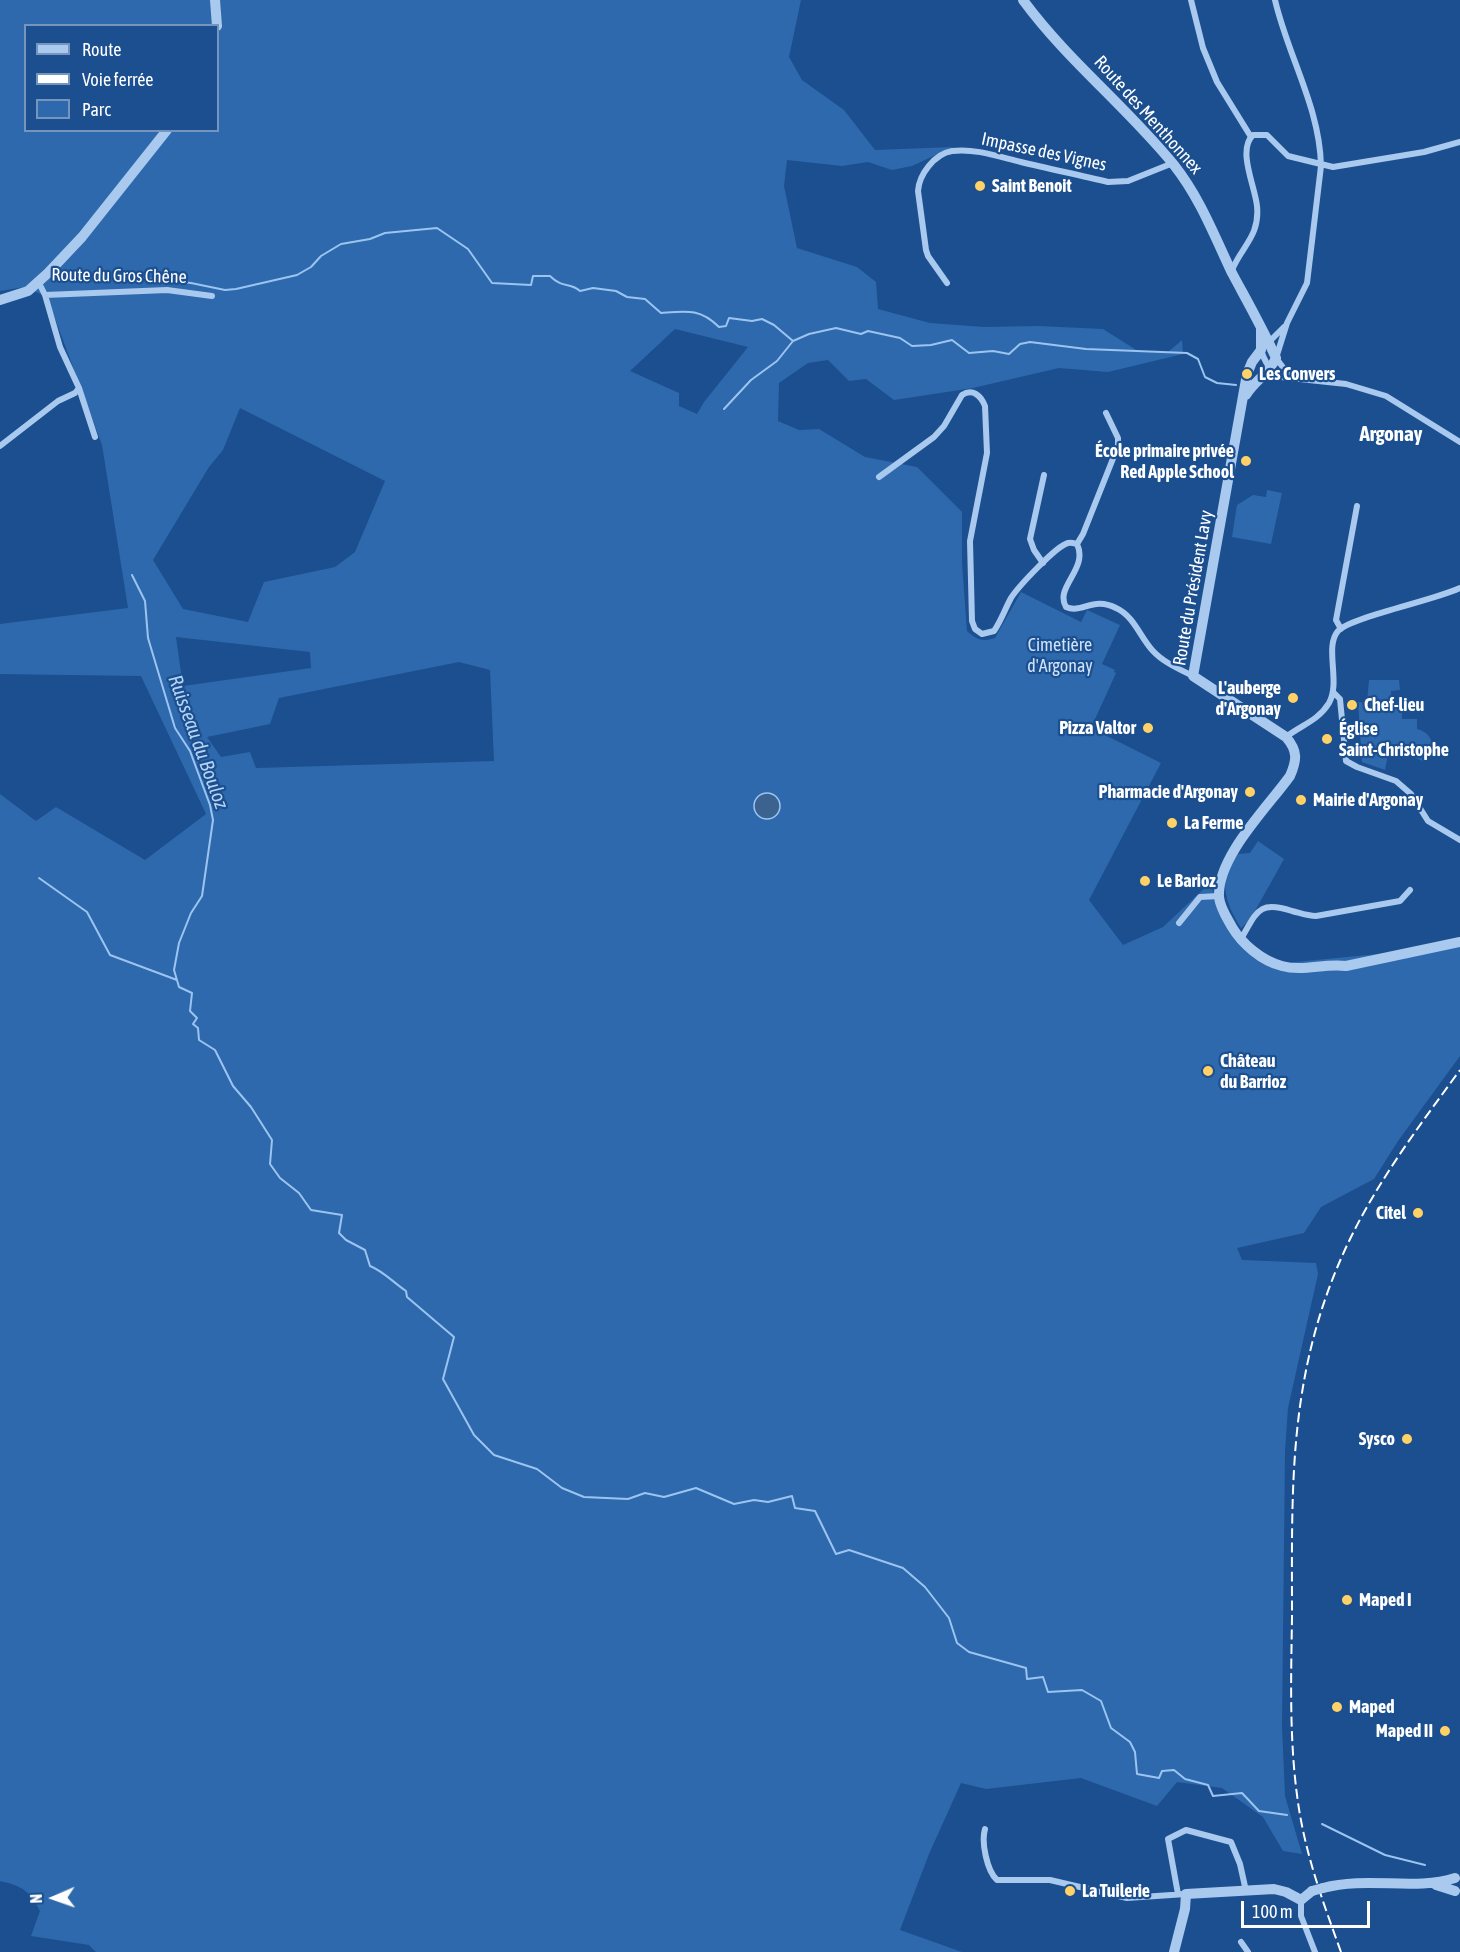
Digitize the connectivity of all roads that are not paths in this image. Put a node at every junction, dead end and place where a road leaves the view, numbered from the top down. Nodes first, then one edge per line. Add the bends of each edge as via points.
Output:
1 (215, 0) edge
2 (1023, 0) edge
3 (1191, 0) edge
4 (1275, 0) edge
5 (217, 24) edge
6 (165, 132) edge
7 (1251, 137) junction
8 (1460, 142) edge
9 (1173, 163) junction
10 (1322, 166) junction
11 (1231, 270) junction
12 (38, 281) junction
13 (947, 283) dead end
14 (45, 295) junction
15 (212, 296) dead end
16 (0, 300) edge
17 (1287, 323) junction
18 (1265, 346) junction
19 (1276, 358) junction
20 (1271, 370) junction
21 (1297, 378) junction
22 (79, 388) junction
23 (1243, 401) junction
24 (1106, 412) dead end
25 (95, 437) dead end
26 (1460, 442) edge
27 (0, 446) edge
28 (1044, 475) dead end
29 (879, 477) dead end
30 (1357, 506) dead end
31 (1077, 544) junction
32 (1043, 563) junction
33 (1460, 588) edge
34 (1341, 629) junction
35 (1192, 676) junction
36 (1333, 692) junction
37 (1286, 738) junction
38 (1460, 840) edge
39 (1410, 890) dead end
40 (1219, 896) junction
41 (1179, 923) dead end
42 (1241, 939) junction
43 (1460, 942) edge
44 (985, 1829) dead end
45 (1458, 1876) edge
46 (1427, 1883) junction
47 (1246, 1891) junction
48 (1182, 1894) junction
49 (1458, 1895) edge
50 (1301, 1900) junction
51 (1241, 1942) dead end
52 (1174, 1952) edge
53 (1248, 1952) edge
54 (1315, 1952) edge

1 - 5 street
2 - 9 street, Route des Menthonnex
3 - 7 street via 1203,48 1217,82
4 - 10 street, Route du Président Lavy via 1309,102
6 - 12 street via 82,237
7 - 10 street via 1268,135 1288,156
7 - 11 street via 1246,153 1257,217 1251,241
8 - 10 street via 1345,167
9 - 11 street, Route des Menthonnex via 1202,206
9 - 13 street, Impasse des Vignes via 1128,181 1108,182 982,153 951,151 941,155 922,176 918,191 926,250
10 - 17 street, Route du Président Lavy via 1306,283
11 - 18 street, Route des Menthonnex via 1261,328
12 - 14 street, Route du Gros Chêne
12 - 16 street, Route du Gros Chêne via 28,291
14 - 15 street, Route du Gros Chêne via 167,290
14 - 22 street via 60,347
17 - 18 street, Route du Président Lavy
17 - 19 street, Route du Président Lavy
18 - 19 street, Route des Menthonnex
18 - 20 street via 1264,358
18 - 23 street, Route du Président Lavy via 1247,374
19 - 20 street, Route du Président Lavy
19 - 21 street
20 - 21 street via 1281,377
20 - 23 street, Route du Président Lavy via 1256,381
21 - 26 street via 1346,384 1386,396
22 - 25 street
22 - 27 street
23 - 35 street, Route du Président Lavy
24 - 31 street via 1118,446
28 - 32 street via 1030,539
29 - 32 street via 934,437 962,395 975,393 985,406 987,441 969,541 975,629 982,634 994,631 1014,594
30 - 34 street via 1336,620
31 - 32 street via 1062,546
31 - 35 street via 1080,558 1063,598 1066,607 1095,602 1118,608 1161,659
33 - 34 street
34 - 36 street via 1333,642
35 - 37 street, Route du Président Lavy
36 - 37 street via 1316,720
36 - 38 street via 1340,699 1346,761 1396,781 1411,794 1428,821
37 - 40 street via 1294,746 1295,765 1230,856
39 - 42 street via 1400,901 1316,916 1268,906 1257,914
40 - 41 street via 1200,897
40 - 42 street via 1224,914
42 - 43 street via 1267,960 1304,969 1355,964
44 - 48 street via 985,1851 997,1880 1050,1880 1127,1898
45 - 46 street
45 - 49 street via 1454,1884
46 - 49 street
46 - 50 street, bridge via 1358,1882 1312,1891
47 - 48 street
47 - 48 street via 1231,1842 1186,1830 1170,1836 1168,1843
47 - 50 street via 1279,1890
48 - 52 street via 1185,1909
50 - 54 street via 1301,1916
51 - 53 street

